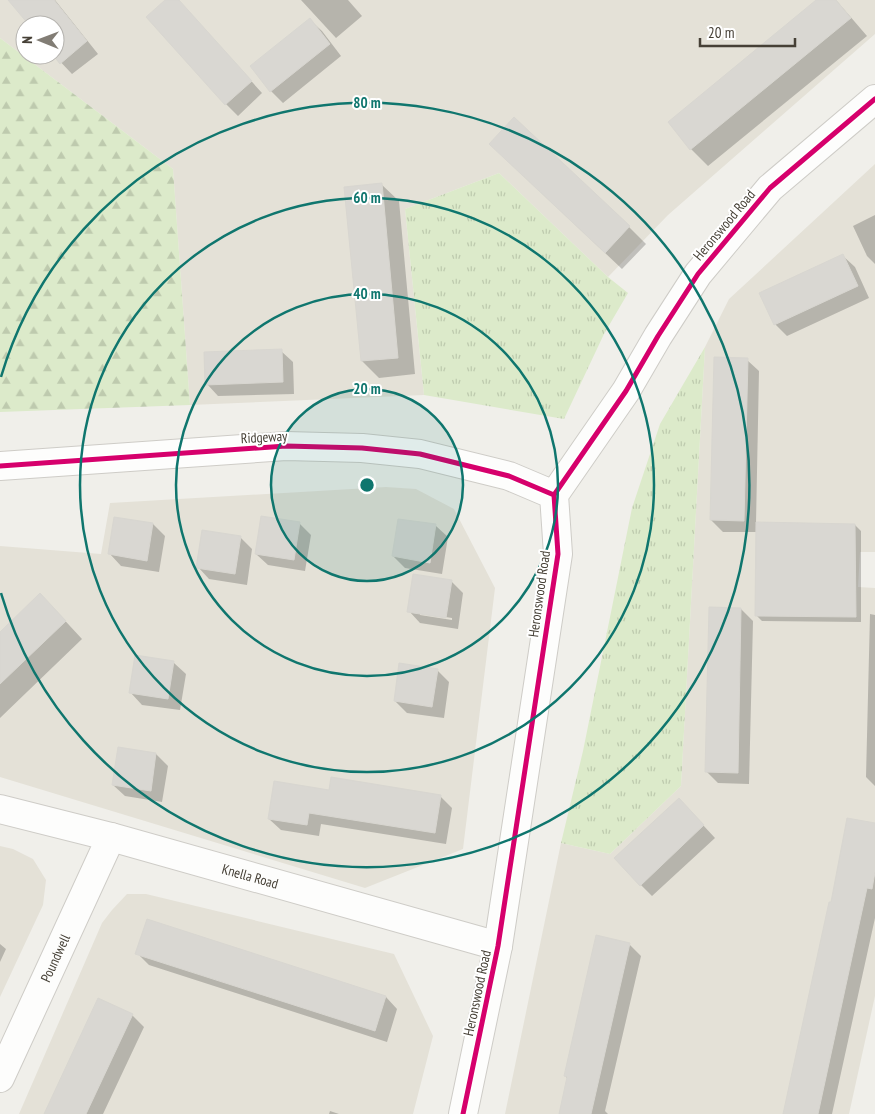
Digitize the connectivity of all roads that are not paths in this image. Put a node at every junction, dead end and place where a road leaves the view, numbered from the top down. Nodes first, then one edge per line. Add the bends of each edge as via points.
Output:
1 (875, 99) edge
2 (0, 466) edge
3 (554, 494) junction
4 (0, 809) edge
5 (111, 837) junction
6 (498, 946) junction
7 (0, 1078) edge
8 (463, 1114) edge

1 - 3 street, Heronswood Road via 770,188 698,274 626,390
2 - 3 street, Ridgeway via 286,446 362,448 420,454 509,476
3 - 6 street, Heronswood Road via 558,554
4 - 5 street, Knella Road
5 - 6 street, Knella Road
5 - 7 street, Poundwell
6 - 8 street, Heronswood Road

